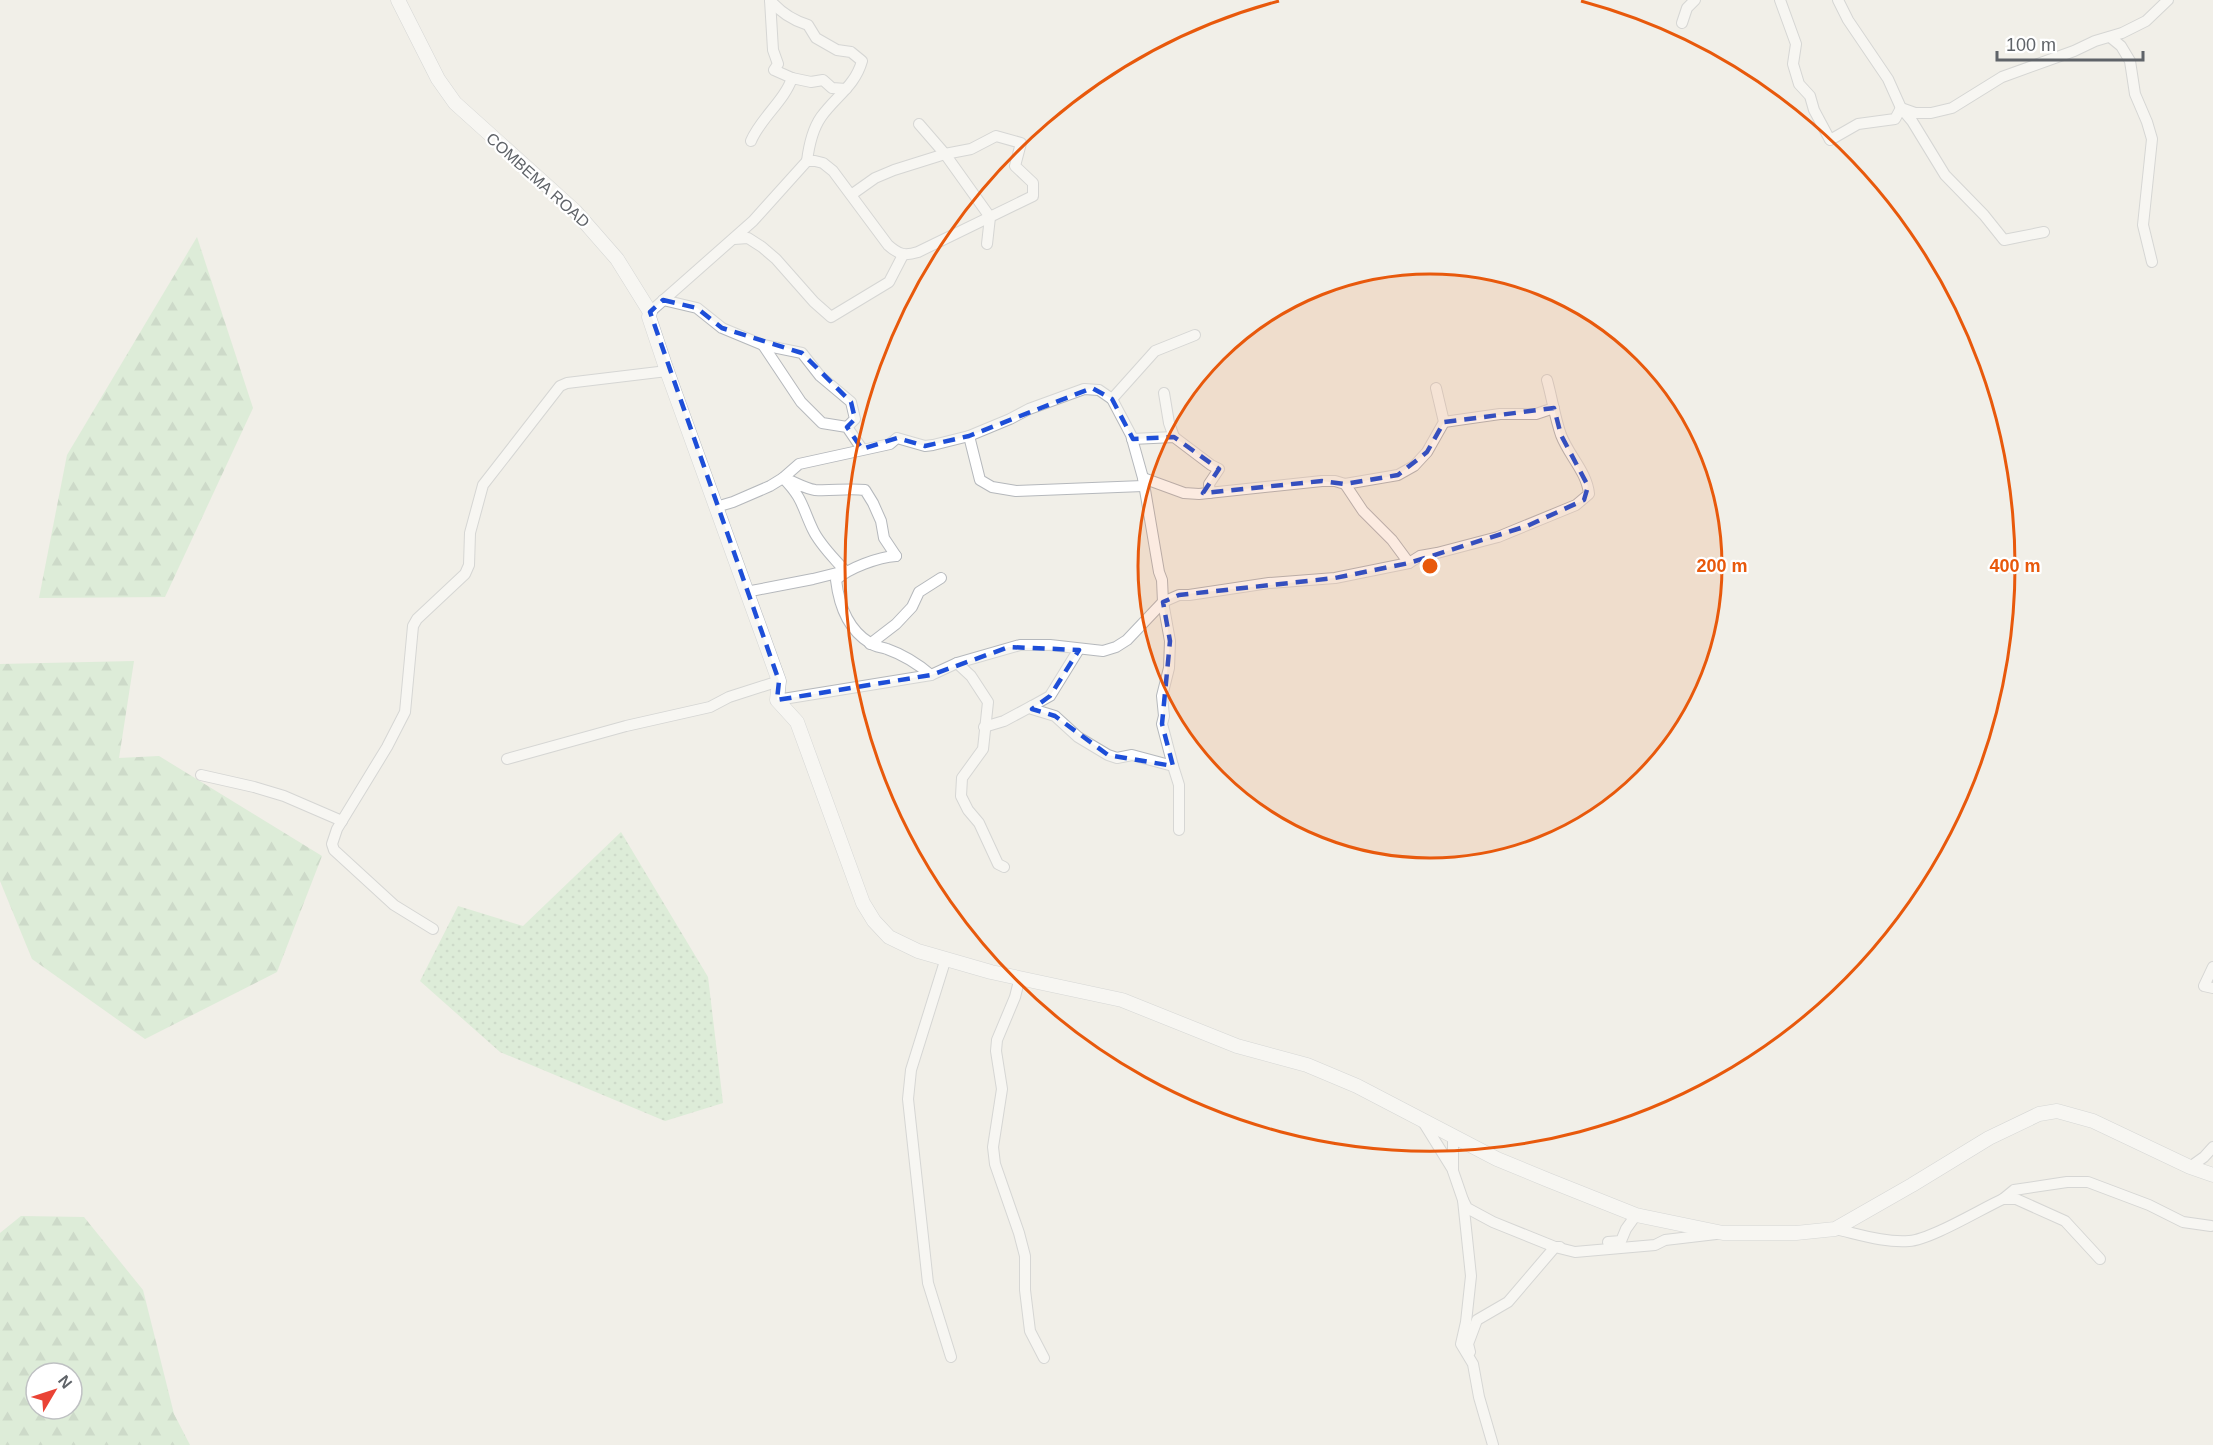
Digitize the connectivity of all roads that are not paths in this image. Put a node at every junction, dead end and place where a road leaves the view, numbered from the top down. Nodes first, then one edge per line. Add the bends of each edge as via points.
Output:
1 (770, 0) edge
2 (1695, 0) edge
3 (1780, 0) edge
4 (1838, 0) edge
5 (2168, 0) edge
6 (403, 2) edge
7 (1682, 22) dead end
8 (2110, 37) junction
9 (792, 78) junction
10 (846, 89) junction
11 (1901, 108) junction
12 (919, 124) dead end
13 (752, 141) dead end
14 (945, 154) junction
15 (807, 161) junction
16 (851, 195) junction
17 (990, 217) junction
18 (2044, 232) dead end
19 (734, 239) junction
20 (987, 244) dead end
21 (903, 255) junction
22 (2152, 262) dead end
23 (663, 300) junction
24 (650, 312) junction
25 (1195, 335) dead end
26 (763, 345) junction
27 (667, 371) junction
28 (1547, 380) dead end
29 (1436, 388) dead end
30 (1164, 393) dead end
31 (1112, 399) junction
32 (1554, 408) junction
33 (1444, 422) junction
34 (847, 427) junction
35 (969, 436) junction
36 (1174, 436) junction
37 (1132, 440) junction
38 (862, 449) junction
39 (783, 478) junction
40 (1143, 482) junction
41 (1345, 484) junction
42 (1210, 493) junction
43 (716, 507) junction
44 (1409, 563) junction
45 (845, 571) junction
46 (940, 578) dead end
47 (746, 592) junction
48 (1163, 602) junction
49 (870, 644) junction
50 (1079, 650) junction
51 (957, 663) junction
52 (931, 675) junction
53 (779, 681) junction
54 (777, 700) junction
55 (1032, 706) junction
56 (984, 727) junction
57 (507, 759) dead end
58 (1173, 766) junction
59 (201, 775) dead end
60 (342, 821) junction
61 (1179, 830) dead end
62 (1004, 867) dead end
63 (433, 929) dead end
64 (946, 958) junction
65 (2213, 967) edge
66 (1020, 977) junction
67 (2213, 988) edge
68 (1422, 1120) junction
69 (1453, 1136) junction
70 (2213, 1147) edge
71 (2190, 1167) junction
72 (1453, 1171) junction
73 (2213, 1175) edge
74 (2003, 1199) junction
75 (1463, 1200) junction
76 (1636, 1215) junction
77 (2211, 1226) dead end
78 (1835, 1229) junction
79 (1723, 1233) junction
80 (1556, 1247) junction
81 (2100, 1259) dead end
82 (951, 1357) dead end
83 (1044, 1358) dead end
84 (1473, 1364) junction
85 (1493, 1445) edge

1 - 9 street via 773,50 778,64 774,70
1 - 10 street via 779,11 808,25 816,38 837,50 851,52 862,61 858,76
2 - 7 street via 1686,8
3 - 11 street via 1796,45 1792,64 1799,84 1810,96 1830,140 1858,124 1895,119
4 - 11 street via 1888,79
5 - 8 street via 2146,21
6 - 24 street, COMBEMA ROAD via 438,80 455,103 575,211 617,259
8 - 11 street via 2002,77 1952,108 1916,113
8 - 22 street via 2130,61 2134,94 2151,139 2143,225
9 - 10 street via 823,80 832,88
9 - 13 street
10 - 15 street via 820,118 810,140
11 - 18 street via 1945,175 2004,240
12 - 14 street
14 - 16 street via 875,178
14 - 17 street
14 - 17 street via 971,150 996,136 1021,143 1015,166 1033,183 1033,196
15 - 16 street via 823,163
15 - 19 street
16 - 21 street via 888,245
17 - 20 street
17 - 21 street via 918,252
19 - 21 street via 748,238 762,247 831,317 889,282
19 - 23 street
23 - 24 street
23 - 26 street via 697,308 722,328
24 - 27 street, COMBEMA ROAD
25 - 31 street via 1155,351
26 - 34 street via 801,402 822,423
26 - 34 street via 802,352 820,376 851,402 855,419
27 - 43 street, COMBEMA ROAD
27 - 60 street via 567,382 493,470 479,494 470,533 469,565 465,574 413,626 405,712
28 - 32 street
29 - 33 street
30 - 36 street
31 - 35 street via 1099,390 1084,389
31 - 37 street
32 - 33 street via 1536,414 1500,414
32 - 44 street via 1561,435 1588,486 1589,494 1584,501 1498,537 1420,555
33 - 41 street via 1414,466 1398,475
34 - 38 street
35 - 38 street via 925,446 897,438 890,444
35 - 40 street via 980,480 992,487 1016,491
36 - 37 street
36 - 42 street via 1219,469 1209,484
37 - 40 street
38 - 39 street via 799,464
39 - 43 street
39 - 45 street via 796,491 813,532
39 - 45 street via 814,490 865,490 881,521 884,538 896,556
40 - 42 street via 1184,493
40 - 48 street
41 - 42 street via 1335,481
41 - 44 street via 1363,511
43 - 47 street, COMBEMA ROAD
44 - 48 street via 1335,578 1179,595
45 - 47 street
45 - 49 street via 836,580 838,599 845,618
46 - 49 street via 919,592 904,616
47 - 53 street, COMBEMA ROAD
48 - 50 street via 1116,647
48 - 58 street via 1170,641 1162,724
49 - 52 street via 903,656
50 - 51 street via 1020,645
50 - 55 street via 1050,696
51 - 52 street
51 - 56 street via 988,702
52 - 54 street
53 - 54 street
53 - 57 street via 710,707
54 - 64 street via 797,722 863,903 874,921 900,944
55 - 56 street
55 - 58 street via 1032,710 1055,716 1108,755 1132,755
56 - 62 street via 983,749 962,778 961,796 998,864
58 - 61 street via 1179,785
59 - 60 street via 284,796
60 - 63 street via 332,838 334,850 394,905
64 - 66 street
64 - 82 street via 911,1070 908,1099 928,1283
65 - 67 street via 2204,986
66 - 68 street via 1122,1000 1237,1046 1307,1065
66 - 83 street via 997,1040 1002,1089 993,1147 1025,1256 1030,1331
68 - 69 street
68 - 72 street
69 - 72 street
69 - 76 street via 1507,1163
70 - 71 street
71 - 73 street
71 - 78 street via 2093,1120 2057,1111 2040,1114 1989,1138
72 - 75 street
74 - 77 street via 2014,1190 2088,1182 2183,1222
74 - 78 street via 1910,1241
74 - 81 street via 2016,1199 2065,1221
75 - 80 street via 1467,1208 1493,1222
75 - 84 street via 1471,1276 1461,1344
76 - 79 street
76 - 80 street via 1621,1241
78 - 79 street
79 - 80 street via 1665,1240 1655,1245 1575,1252
80 - 84 street via 1508,1302 1477,1320 1468,1344
84 - 85 street

